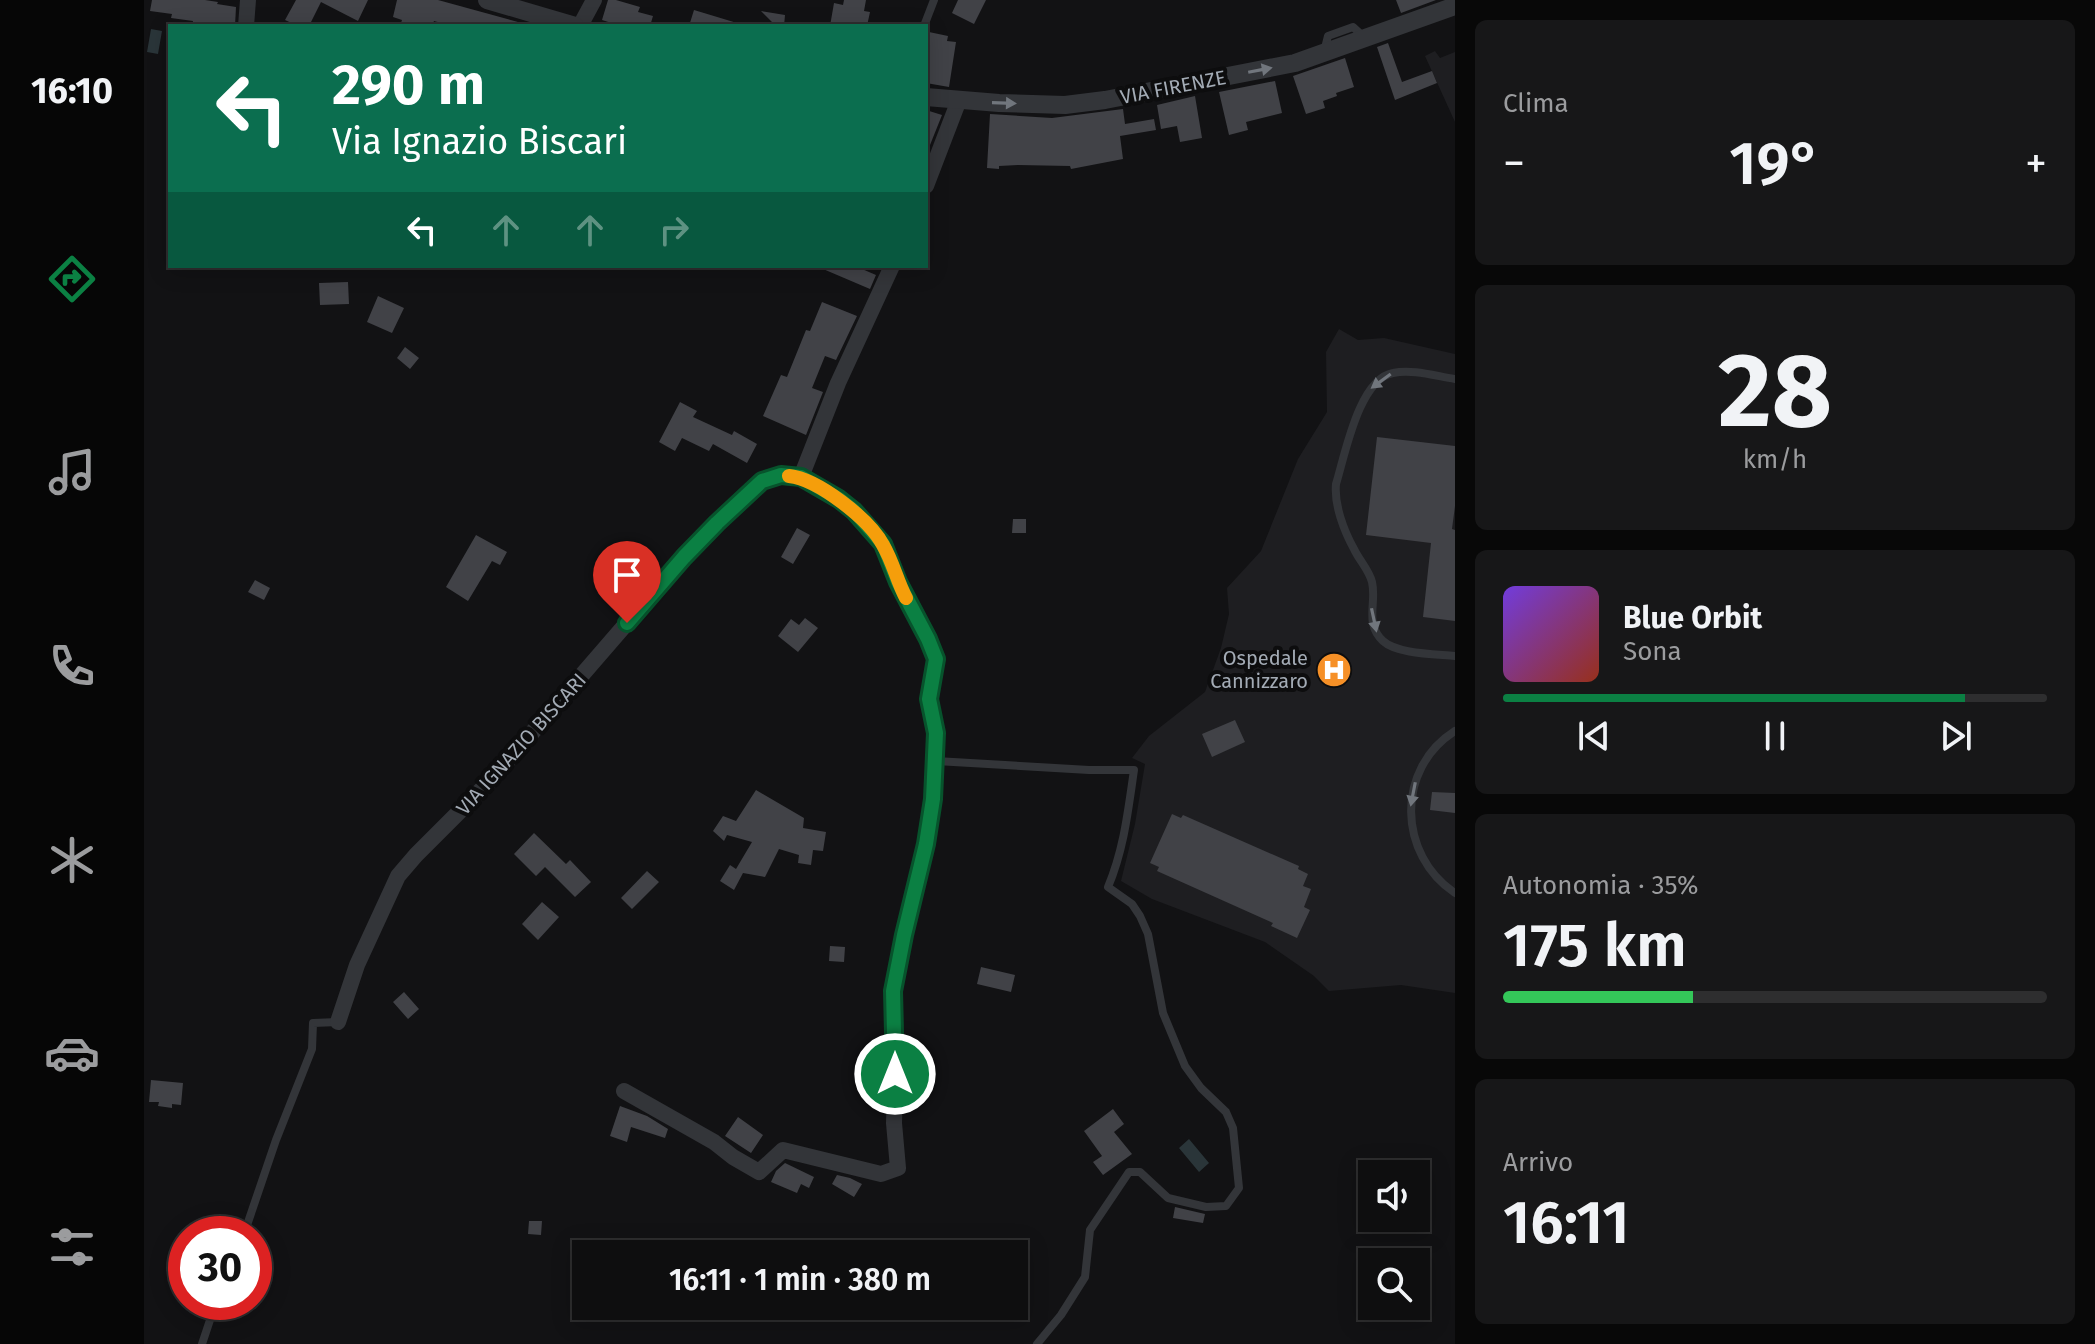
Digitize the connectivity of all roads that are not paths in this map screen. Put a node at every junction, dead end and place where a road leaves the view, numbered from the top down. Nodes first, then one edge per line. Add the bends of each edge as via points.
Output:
1 (248, 0) edge
2 (487, 0) edge
3 (594, 0) edge
4 (934, 0) edge
5 (1455, 6) edge
6 (535, 20) edge
7 (246, 24) edge
8 (564, 24) edge
9 (579, 24) edge
10 (925, 24) edge
11 (928, 97) edge
12 (959, 100) junction
13 (928, 181) edge
14 (891, 268) edge
15 (1455, 379) edge
16 (801, 477) junction
17 (1455, 656) edge
18 (1455, 731) edge
19 (936, 761) junction
20 (1455, 893) edge
21 (338, 1022) joint
22 (624, 1091) dead end
23 (250, 1216) edge
24 (210, 1320) edge
25 (202, 1344) edge
26 (1037, 1344) edge

1 - 7 street
2 - 6 street
3 - 9 street
4 - 10 lane
12 -> 5 street, VIA FIRENZE via 1065,105 1105,100 1295,63
6 - 8 street
11 - 12 street, VIA FIRENZE
12 - 13 street
14 - 16 street
15 -> 17 lane via 1408,372 1377,381 1366,394 1335,495 1354,550 1371,579 1371,617 1379,636 1391,647
16 - 19 street via 854,511 883,544 936,659 929,699
16 - 21 street, VIA IGNAZIO BISCARI via 781,475 762,481 717,523 492,779 398,876 357,965
18 -> 20 lane via 1424,763 1410,808 1422,859
19 - 22 street via 926,844 893,991 898,1168 881,1174 783,1150 759,1172
19 - 26 lane via 1134,770 1119,861 1108,887 1140,916 1163,1013 1178,1051 1233,1128 1239,1188 1226,1206 1168,1198 1140,1172 1129,1172 1090,1230 1085,1277
21 - 23 lane via 313,1023 312,1049
24 - 25 lane

